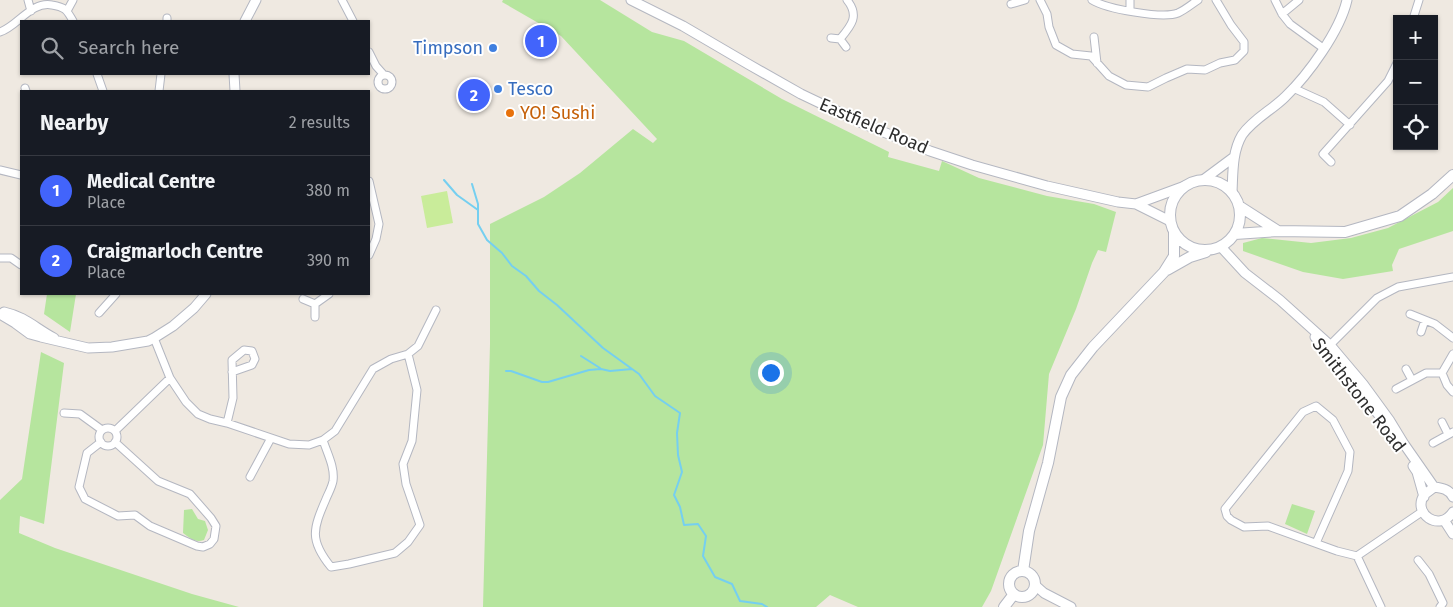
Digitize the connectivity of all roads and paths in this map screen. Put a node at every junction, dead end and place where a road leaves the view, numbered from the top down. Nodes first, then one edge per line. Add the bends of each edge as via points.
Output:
1 (28, 0) edge
2 (73, 0) edge
3 (256, 0) edge
4 (342, 0) edge
5 (631, 0) edge
6 (847, 0) edge
7 (1025, 0) edge
8 (1040, 0) edge
9 (1092, 0) edge
10 (1130, 0) edge
11 (1198, 0) edge
12 (1216, 0) edge
13 (1276, 0) edge
14 (1299, 0) edge
15 (1419, 0) edge
16 (1347, 2) edge
17 (1011, 4) dead end
18 (67, 10) junction
19 (31, 11) junction
20 (1130, 11) junction
21 (1282, 14) junction
22 (1414, 15) edge
23 (72, 20) edge
24 (246, 20) edge
25 (352, 20) edge
26 (0, 32) edge
27 (1094, 37) dead end
28 (831, 38) dead end
29 (840, 40) junction
30 (846, 47) dead end
31 (1323, 48) junction
32 (370, 54) edge
33 (1097, 63) junction
34 (1393, 71) edge
35 (97, 75) edge
36 (161, 75) edge
37 (234, 75) edge
38 (384, 76) dead end
39 (1293, 88) junction
40 (103, 90) edge
41 (159, 90) edge
42 (235, 90) edge
43 (1350, 125) junction
44 (1234, 157) junction
45 (1330, 162) dead end
46 (0, 170) edge
47 (20, 174) edge
48 (1453, 176) edge
49 (1203, 180) junction
50 (370, 185) edge
51 (1185, 186) junction
52 (1232, 192) junction
53 (1136, 204) junction
54 (1240, 206) junction
55 (1170, 221) junction
56 (1278, 231) junction
57 (1174, 232) junction
58 (1235, 234) junction
59 (1216, 249) junction
60 (370, 253) edge
61 (0, 258) edge
62 (20, 264) edge
63 (1164, 272) junction
64 (1453, 278) edge
65 (115, 295) edge
66 (205, 295) edge
67 (328, 295) edge
68 (302, 299) dead end
69 (1280, 300) junction
70 (315, 304) junction
71 (436, 310) dead end
72 (0, 313) edge
73 (99, 313) dead end
74 (1410, 314) dead end
75 (315, 317) dead end
76 (1425, 320) junction
77 (1421, 332) dead end
78 (154, 338) junction
79 (1453, 338) edge
80 (1330, 345) junction
81 (408, 354) junction
82 (1453, 354) edge
83 (1406, 369) dead end
84 (232, 372) dead end
85 (1442, 373) junction
86 (170, 378) junction
87 (1412, 380) junction
88 (1396, 389) dead end
89 (1453, 392) edge
90 (64, 413) dead end
91 (1442, 422) dead end
92 (227, 423) junction
93 (102, 430) junction
94 (115, 431) junction
95 (1451, 433) edge
96 (271, 438) junction
97 (323, 440) junction
98 (101, 442) junction
99 (115, 442) junction
100 (1433, 443) dead end
101 (250, 477) dead end
102 (1434, 488) junction
103 (1453, 495) edge
104 (1424, 497) junction
105 (1423, 511) junction
106 (1453, 512) edge
107 (1444, 520) junction
108 (1453, 534) edge
109 (1316, 543) junction
110 (1358, 556) junction
111 (1418, 560) dead end
112 (1023, 571) junction
113 (1035, 586) junction
114 (1014, 594) junction
115 (1004, 607) edge
116 (1071, 607) edge
117 (1381, 607) edge
118 (1440, 607) edge

1 - 19 street
2 - 18 street
3 - 24 street
4 - 25 street
5 - 53 street, Eastfield Road via 801,94 877,130 1000,174
6 - 29 street via 854,18
7 - 17 street
8 - 33 street via 1056,45 1072,54 1091,56
9 - 20 street
10 - 20 street
11 - 20 street via 1177,14
12 - 33 street via 1244,42 1244,51 1235,60 1205,70 1187,69 1148,87 1126,85 1109,76
13 - 21 street
14 - 21 street
15 - 22 street
16 - 31 street
18 - 19 street via 46,4
18 - 23 street
19 - 26 street
21 - 31 street via 1290,24
27 - 33 street
28 - 29 street
29 - 30 street
31 - 39 street
32 - 38 street
34 - 43 street
35 - 40 street
36 - 41 street
37 - 42 street
39 - 43 street via 1324,102
39 - 44 street via 1242,135
43 - 45 street via 1323,154
44 - 49 street
44 - 52 street
46 - 47 street
48 - 56 main road via 1400,216 1345,232
49 - 51 main road
49 - 52 main road via 1214,181
50 - 60 street via 379,224
51 - 53 street, Eastfield Road
51 - 55 main road via 1172,204
52 - 54 main road
53 - 55 street, Eastfield Road
54 - 56 main road
54 - 58 main road via 1241,216
55 - 57 main road
56 - 58 main road
57 - 59 main road via 1194,249
57 - 63 main road via 1174,256
58 - 59 main road
59 - 63 main road via 1190,257
59 - 69 street, Smithstone Road
61 - 62 street via 11,258
63 - 112 main road via 1071,375 1061,397 1048,463 1029,531
64 - 80 street via 1398,286 1377,298
65 - 73 street
66 - 78 street via 173,326
67 - 70 street
68 - 70 street
69 - 80 street, Smithstone Road
69 - 104 street, Smithstone Road via 1316,338 1388,427 1417,472
70 - 75 street
71 - 81 street via 418,346
72 - 78 street via 30,334 88,348 112,348
74 - 76 street
76 - 77 street
76 - 79 street
78 - 86 street
80 - 102 street, Smithstone Road via 1390,421
81 - 97 street via 373,369 335,431
81 - 97 street via 417,390 412,441 402,464 420,525 408,542 394,553 331,567 320,554 315,540 317,519 333,482 333,467
82 - 85 street
83 - 87 street
84 - 92 street via 233,398
85 - 87 street via 1426,373
85 - 89 street
86 - 92 street via 198,414
86 - 94 street
87 - 88 street
90 - 93 street via 80,414
91 - 95 street
92 - 96 street
93 - 94 street
93 - 98 street
94 - 99 street
95 - 100 street
96 - 97 street via 289,444 309,445
96 - 101 street
98 - 99 street via 110,445
98 - 99 street via 87,453 78,487 86,499 118,516 135,515 150,526 197,546 210,544 216,526 190,494 158,481
102 - 103 street via 1442,488
102 - 104 street
104 - 105 street, Smithstone Road
105 - 107 street via 1434,521
105 - 110 street
106 - 107 street
107 - 108 street
109 - 109 street via 1268,526 1244,527 1230,520 1225,513 1302,412 1316,406 1333,420 1350,452 1348,471
109 - 110 street
110 - 117 street
111 - 118 street via 1443,603
112 - 113 main road via 1032,575
112 - 114 main road via 1011,578 1009,586
113 - 114 main road via 1028,595
113 - 116 street
114 - 115 main road

